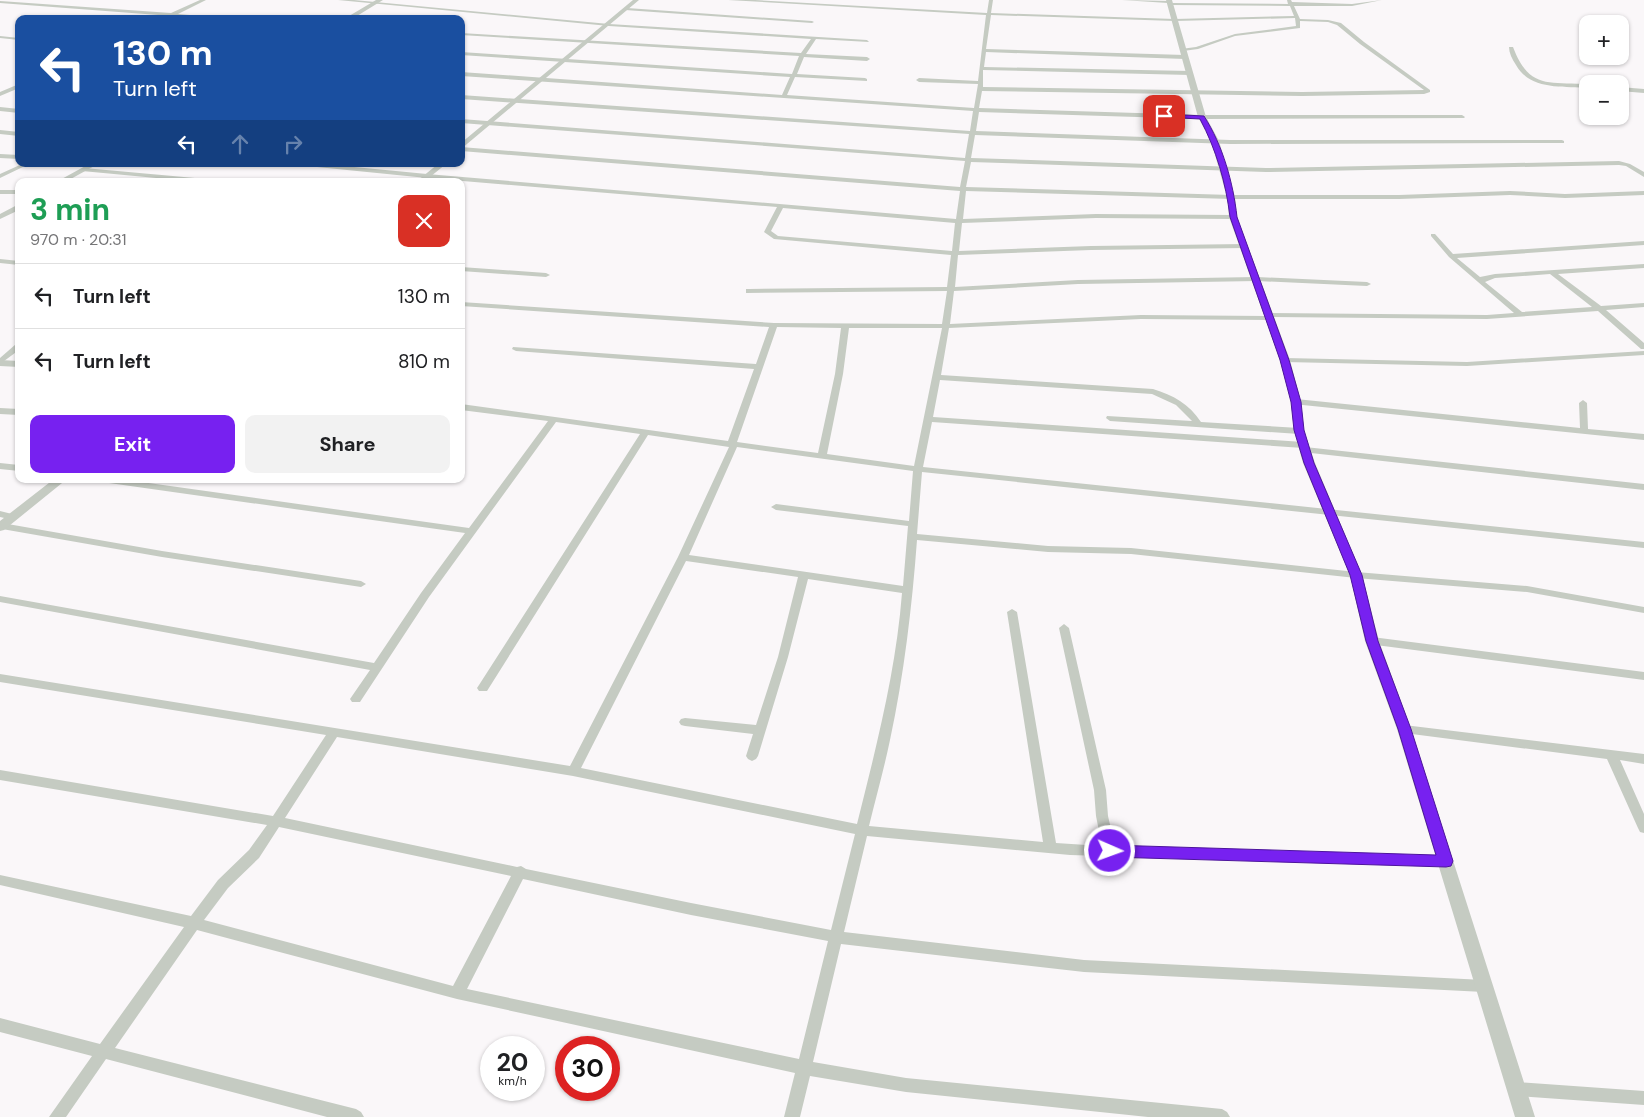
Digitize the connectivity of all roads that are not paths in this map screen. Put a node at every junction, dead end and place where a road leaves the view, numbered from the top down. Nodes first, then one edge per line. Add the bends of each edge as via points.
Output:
1 (204, 0) edge
2 (340, 0) edge
3 (636, 0) edge
4 (730, 0) edge
5 (991, 0) edge
6 (1124, 0) edge
7 (1380, 0) edge
8 (377, 1) edge
9 (0, 2) edge
10 (1170, 2) edge
11 (1290, 3) edge
12 (627, 9) junction
13 (172, 14) junction
14 (989, 14) junction
15 (184, 15) edge
16 (354, 15) edge
17 (1297, 19) junction
18 (1175, 20) junction
19 (812, 22) dead end
20 (609, 25) junction
21 (465, 34) edge
22 (0, 37) edge
23 (814, 38) junction
24 (15, 39) edge
25 (867, 41) dead end
26 (586, 42) junction
27 (1511, 48) dead end
28 (984, 50) junction
29 (465, 53) edge
30 (1184, 53) junction
31 (802, 56) junction
32 (867, 59) dead end
33 (563, 60) junction
34 (981, 68) junction
35 (1190, 73) junction
36 (465, 74) edge
37 (792, 75) junction
38 (540, 80) junction
39 (864, 80) dead end
40 (919, 80) dead end
41 (1579, 85) edge
42 (981, 86) junction
43 (15, 88) edge
44 (11, 89) junction
45 (15, 90) edge
46 (1629, 90) edge
47 (1644, 91) edge
48 (1196, 93) junction
49 (0, 94) edge
50 (784, 96) junction
51 (465, 97) edge
52 (516, 101) junction
53 (0, 109) edge
54 (976, 110) junction
55 (15, 111) edge
56 (1202, 117) junction
57 (1462, 117) dead end
58 (465, 121) edge
59 (489, 124) junction
60 (0, 132) edge
61 (973, 133) junction
62 (15, 134) edge
63 (1215, 141) junction
64 (1562, 142) dead end
65 (465, 145) edge
66 (465, 148) edge
67 (0, 156) edge
68 (15, 157) edge
69 (969, 160) junction
70 (20, 167) edge
71 (89, 167) edge
72 (330, 167) edge
73 (438, 167) edge
74 (1222, 167) junction
75 (84, 170) junction
76 (1644, 175) edge
77 (0, 176) edge
78 (68, 178) edge
79 (173, 178) edge
80 (416, 178) edge
81 (425, 178) edge
82 (465, 182) edge
83 (963, 189) junction
84 (0, 192) edge
85 (15, 192) edge
86 (1644, 193) edge
87 (1231, 197) junction
88 (781, 206) junction
89 (15, 208) edge
90 (0, 217) edge
91 (1233, 217) junction
92 (960, 222) junction
93 (1433, 235) dead end
94 (1644, 243) edge
95 (1245, 246) junction
96 (956, 253) junction
97 (1451, 256) junction
98 (0, 261) edge
99 (15, 263) edge
100 (1644, 266) edge
101 (465, 269) edge
102 (1551, 272) junction
103 (546, 275) dead end
104 (1257, 279) junction
105 (1481, 282) junction
106 (1367, 284) dead end
107 (951, 289) junction
108 (749, 291) dead end
109 (465, 304) edge
110 (1644, 305) edge
111 (1600, 309) junction
112 (1521, 315) junction
113 (1269, 316) junction
114 (774, 325) junction
115 (845, 325) junction
116 (946, 326) junction
117 (1644, 347) edge
118 (15, 349) edge
119 (516, 349) dead end
120 (1644, 353) edge
121 (1285, 360) junction
122 (0, 362) edge
123 (15, 364) edge
124 (759, 367) junction
125 (936, 377) junction
126 (1296, 402) junction
127 (1583, 403) dead end
128 (465, 408) edge
129 (0, 411) edge
130 (15, 412) edge
131 (1110, 418) dead end
132 (928, 419) junction
133 (554, 420) junction
134 (1198, 424) junction
135 (1299, 430) junction
136 (1584, 431) junction
137 (645, 433) junction
138 (1644, 437) edge
139 (733, 445) junction
140 (1304, 448) junction
141 (822, 457) junction
142 (0, 466) edge
143 (15, 468) edge
144 (918, 469) junction
145 (56, 483) edge
146 (130, 483) edge
147 (1644, 488) edge
148 (776, 507) dead end
149 (1330, 513) junction
150 (1, 522) edge
151 (913, 524) junction
152 (471, 531) junction
153 (912, 537) junction
154 (1644, 545) edge
155 (683, 556) junction
156 (804, 574) junction
157 (1356, 575) junction
158 (361, 584) dead end
159 (908, 590) junction
160 (0, 599) edge
161 (1644, 610) edge
162 (1012, 612) dead end
163 (1064, 628) dead end
164 (1372, 641) junction
165 (377, 667) junction
166 (1644, 676) edge
167 (0, 678) edge
168 (484, 688) dead end
169 (356, 698) dead end
170 (685, 722) dead end
171 (1404, 729) junction
172 (760, 730) junction
173 (334, 733) junction
174 (1611, 754) junction
175 (752, 756) dead end
176 (1644, 759) edge
177 (573, 771) junction
178 (0, 774) edge
179 (275, 821) junction
180 (1644, 828) edge
181 (861, 830) junction
182 (1051, 848) junction
183 (1110, 851) junction
184 (1446, 861) junction
185 (521, 871) junction
186 (0, 880) edge
187 (194, 923) junction
188 (836, 937) junction
189 (1484, 986) junction
190 (458, 993) junction
191 (0, 1025) edge
192 (104, 1052) junction
193 (805, 1068) junction
194 (1517, 1089) junction
195 (1644, 1098) edge
196 (57, 1117) edge
197 (356, 1117) edge
198 (792, 1117) edge
199 (1222, 1117) edge
200 (1526, 1117) edge

1 - 13 street
2 - 8 street
3 - 12 street
4 - 14 street
5 - 14 street
6 - 10 street
7 - 11 street via 1352,4
8 - 16 street
8 - 20 street
9 - 13 street
10 - 11 street
10 - 18 street
11 - 17 street
12 - 19 street
12 - 20 street
13 - 15 street
14 - 18 street
14 - 28 street
17 - 18 street
17 - 30 street via 1298,27 1234,35
17 - 48 street via 1339,24 1428,91
18 - 30 street
20 - 23 street
20 - 26 street
21 - 26 street
22 - 24 street
23 - 25 street
23 - 31 street
26 - 31 street
26 - 33 street
27 - 41 street via 1528,78
28 - 30 street
28 - 34 street
29 - 33 street
30 - 35 street
31 - 32 street
31 - 37 street
33 - 37 street
33 - 38 street
34 - 35 street
34 - 42 street
35 - 48 street
36 - 38 street
37 - 39 street
37 - 50 street
38 - 50 street
38 - 52 street
40 - 42 street
42 - 48 street
42 - 54 street
43 - 44 street
44 - 45 street
44 - 49 street
46 - 47 street
48 - 56 street
50 - 54 street
51 - 52 street
52 - 59 street
52 - 61 street
53 - 55 street
54 - 56 street
54 - 61 street
56 - 57 street
56 - 63 street
58 - 59 street
59 - 65 street
59 - 69 street
60 - 62 street
61 - 63 street
61 - 69 street
63 - 64 street
63 - 74 street
66 - 83 street
67 - 68 street
69 - 74 street
69 - 83 street
70 - 77 street
71 - 75 street
72 - 80 street
73 - 81 street
74 - 76 street via 1368,169 1619,163
74 - 87 street
75 - 78 street
75 - 79 street
82 - 88 street
83 - 87 street
83 - 92 street
84 - 85 street
86 - 87 street
87 - 91 street
88 - 92 street
88 - 96 street via 767,232 776,238
89 - 90 street
91 - 92 street via 1096,216
91 - 95 street
92 - 96 street
93 - 97 street
94 - 97 street
95 - 96 street
95 - 104 street
96 - 107 street
97 - 105 street
98 - 99 street
100 - 102 street
101 - 103 street
102 - 105 street via 1495,276
102 - 111 street
104 - 106 street
104 - 107 street via 1078,282
104 - 113 street
105 - 112 street
107 - 108 street
107 - 116 street
109 - 114 street
110 - 111 street
111 - 112 street
111 - 117 street
112 - 113 street
113 - 116 street via 1140,317
113 - 121 street
114 - 115 street
114 - 124 street
115 - 116 street
115 - 141 street via 839,374
116 - 125 street
118 - 122 street
119 - 124 street
120 - 121 street via 1467,364
121 - 126 street
122 - 123 street
124 - 139 street
125 - 132 street
125 - 134 street via 1153,392 1186,408
126 - 135 street
126 - 136 street
127 - 136 street
128 - 133 street
129 - 130 street
131 - 134 street
132 - 140 street
132 - 144 street
133 - 137 street
133 - 152 street
134 - 135 street
135 - 140 street
136 - 138 street
137 - 139 street
137 - 168 street
139 - 141 street
139 - 155 street
140 - 147 street
140 - 149 street
141 - 144 street
142 - 143 street
144 - 149 street
144 - 151 street
145 - 150 street via 13,517
146 - 152 street
148 - 151 street
149 - 154 street
149 - 157 street
150 - 158 street via 162,554
151 - 153 street
152 - 165 street
153 - 157 street via 1131,551
153 - 159 street
155 - 156 street
155 - 177 street
156 - 159 street
156 - 172 street
157 - 161 street via 1527,589
157 - 164 street
159 - 181 street via 884,740
160 - 165 street
162 - 182 street
163 - 183 street via 1100,790
164 - 166 street
164 - 171 street
165 - 169 street
167 - 173 street
170 - 172 street
171 - 174 street
171 - 184 street
172 - 175 street
173 - 177 street
173 - 179 street
174 - 176 street
174 - 180 street
177 - 181 street
178 - 179 street
179 - 185 street
179 - 187 street via 254,854 223,884
181 - 182 street
181 - 188 street
182 - 183 street
183 - 184 street
184 - 189 street
185 - 188 street
185 - 190 street
186 - 187 street
187 - 190 street
187 - 192 street
188 - 189 street via 1084,966
188 - 193 street
189 - 194 street
190 - 193 street
191 - 192 street
192 - 196 street
192 - 197 street
193 - 198 street
193 - 199 street via 906,1085
194 - 195 street
194 - 200 street

